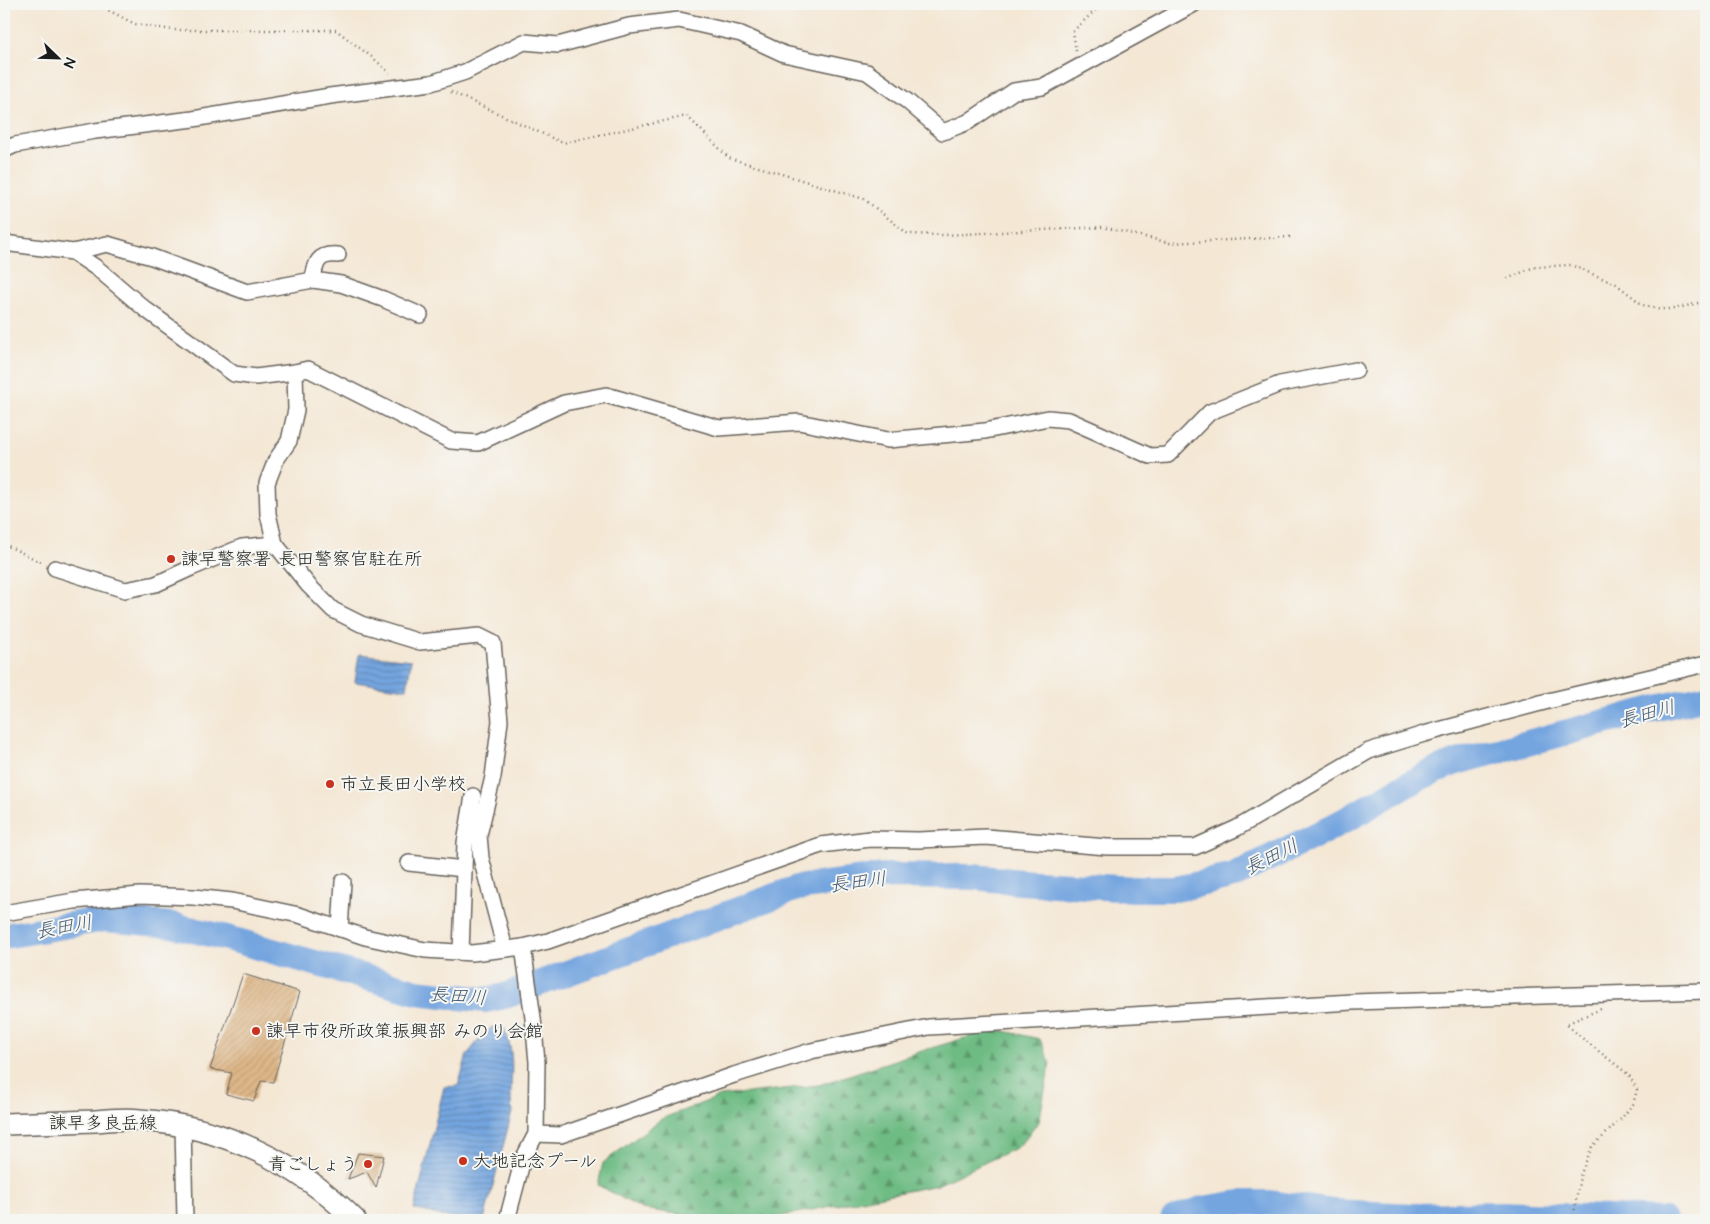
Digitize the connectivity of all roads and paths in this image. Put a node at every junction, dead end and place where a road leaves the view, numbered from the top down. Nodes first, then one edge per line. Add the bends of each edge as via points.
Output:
1 (101, 4) edge
2 (1102, 4) edge
3 (1194, 4) edge
4 (1079, 68) junction
5 (431, 83) junction
6 (405, 87) junction
7 (4, 150) edge
8 (1291, 237) dead end
9 (4, 244) edge
10 (73, 252) junction
11 (338, 255) dead end
12 (1507, 279) dead end
13 (313, 280) junction
14 (1706, 301) edge
15 (420, 315) dead end
16 (1356, 370) dead end
17 (295, 372) junction
18 (4, 544) edge
19 (275, 544) junction
20 (55, 568) joint
21 (1706, 664) edge
22 (473, 796) dead end
23 (409, 863) dead end
24 (464, 870) junction
25 (343, 882) dead end
26 (4, 913) edge
27 (340, 929) junction
28 (505, 949) junction
29 (461, 952) junction
30 (523, 953) junction
31 (1706, 991) edge
32 (1602, 1009) dead end
33 (4, 1124) edge
34 (183, 1125) junction
35 (536, 1134) junction
36 (184, 1220) edge
37 (355, 1220) edge
38 (507, 1220) edge
39 (1573, 1220) edge

1 - 6 path via 135,24 173,30 336,30
2 - 4 path via 1073,31
3 - 4 street
4 - 5 street via 1042,87 1014,91 968,122 943,132 908,101 867,72 784,54 741,34 679,20 629,26 558,45 524,42 465,72
5 - 6 street
5 - 8 path via 563,143 687,116 729,158 864,199 908,234 1103,227 1170,243
6 - 7 street via 95,131 15,145
9 - 10 street
10 - 13 street via 107,244 247,292
10 - 17 street via 234,374 256,376
11 - 13 street via 328,254 320,258
12 - 14 path via 1534,266 1570,265 1616,284 1642,305 1676,309
13 - 15 street via 341,284
16 - 17 street via 1280,384 1210,412 1168,455 1150,456 1070,420 1048,418 985,431 888,440 799,422 718,428 606,395 564,403 478,442 451,441 308,369
17 - 19 street via 296,410 289,440 267,483 268,514
18 - 20 path
19 - 20 street via 242,547 156,584 125,590
19 - 28 street via 333,610 361,624 420,642 478,636 493,643 500,721 493,777 479,835 481,858
21 - 30 street via 1548,701 1370,751 1237,828 1195,847 1107,847 986,837 870,839 821,845 548,941
22 - 24 street via 464,844
23 - 24 street
24 - 29 street
25 - 27 street
26 - 27 street via 74,901 140,895 232,900 299,915
27 - 29 street via 425,950
28 - 29 street
28 - 30 street
30 - 35 street via 537,1062
31 - 35 street via 1352,1002 929,1027 811,1051 561,1134
32 - 39 path via 1566,1024 1629,1075 1637,1090 1633,1104 1592,1147 1580,1176
33 - 34 main road, 諫早多良岳線 via 138,1119
34 - 36 street
34 - 37 main road, 諫早多良岳線 via 242,1143 298,1172
35 - 38 street via 523,1159

